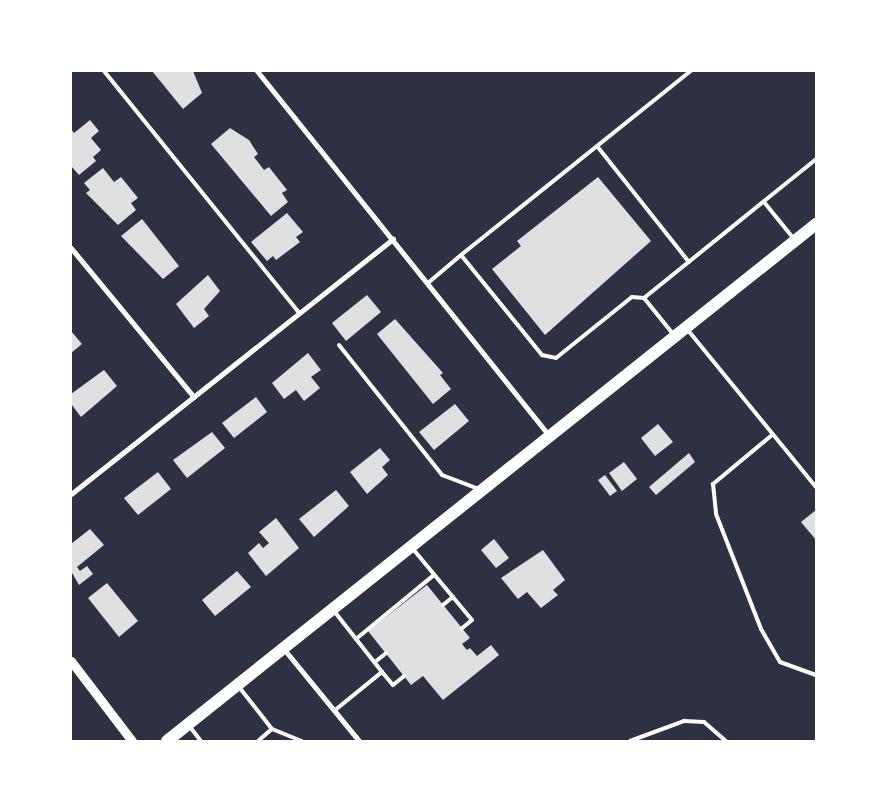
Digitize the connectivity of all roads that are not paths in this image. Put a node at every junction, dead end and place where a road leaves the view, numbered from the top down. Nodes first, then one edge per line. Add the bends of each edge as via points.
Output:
1 (104, 71) edge
2 (257, 71) edge
3 (692, 71) edge
4 (596, 146) junction
5 (816, 159) edge
6 (764, 202) junction
7 (816, 224) edge
8 (393, 239) junction
9 (795, 240) junction
10 (71, 248) edge
11 (461, 255) junction
12 (689, 262) junction
13 (428, 283) junction
14 (644, 298) junction
15 (299, 313) junction
16 (685, 327) junction
17 (674, 336) junction
18 (340, 345) dead end
19 (194, 397) junction
20 (549, 435) junction
21 (772, 435) junction
22 (816, 487) edge
23 (480, 490) junction
24 (71, 494) edge
25 (410, 546) junction
26 (434, 575) junction
27 (453, 597) junction
28 (443, 605) dead end
29 (332, 608) junction
30 (462, 628) dead end
31 (356, 639) junction
32 (283, 647) junction
33 (386, 653) dead end
34 (71, 661) edge
35 (375, 662) junction
36 (382, 672) junction
37 (816, 675) edge
38 (404, 676) dead end
39 (237, 684) junction
40 (334, 711) junction
41 (188, 724) junction
42 (272, 729) junction
43 (132, 741) edge
44 (167, 741) edge
45 (201, 741) edge
46 (258, 741) edge
47 (302, 741) edge
48 (358, 741) edge
49 (630, 741) edge
50 (726, 741) edge

1 - 15 lane
2 - 8 street
3 - 4 lane
4 - 11 lane
4 - 12 lane
5 - 6 lane
6 - 9 lane
6 - 12 lane
7 - 9 main road
8 - 13 street
8 - 15 street
9 - 16 main road
10 - 19 street
11 - 13 lane
11 - 14 lane via 542,355 556,358 632,297
12 - 14 lane
13 - 20 street
14 - 17 lane
15 - 19 street
16 - 17 main road
16 - 21 lane
17 - 20 main road
18 - 23 lane via 442,475
19 - 24 street
20 - 23 main road
21 - 22 lane
21 - 37 lane via 713,484 716,514 761,629 780,662
23 - 25 main road
25 - 26 lane
25 - 29 main road
26 - 27 lane
26 - 31 lane
27 - 28 lane
27 - 30 lane via 472,620
29 - 31 lane
29 - 32 main road
31 - 35 lane
32 - 39 main road
32 - 40 street
33 - 35 lane
34 - 43 street
35 - 36 lane
36 - 38 lane via 393,685
36 - 40 lane
39 - 41 main road
39 - 42 lane
40 - 48 street
41 - 44 main road
41 - 45 lane
42 - 46 lane
42 - 47 lane
49 - 50 lane via 684,721 704,722

